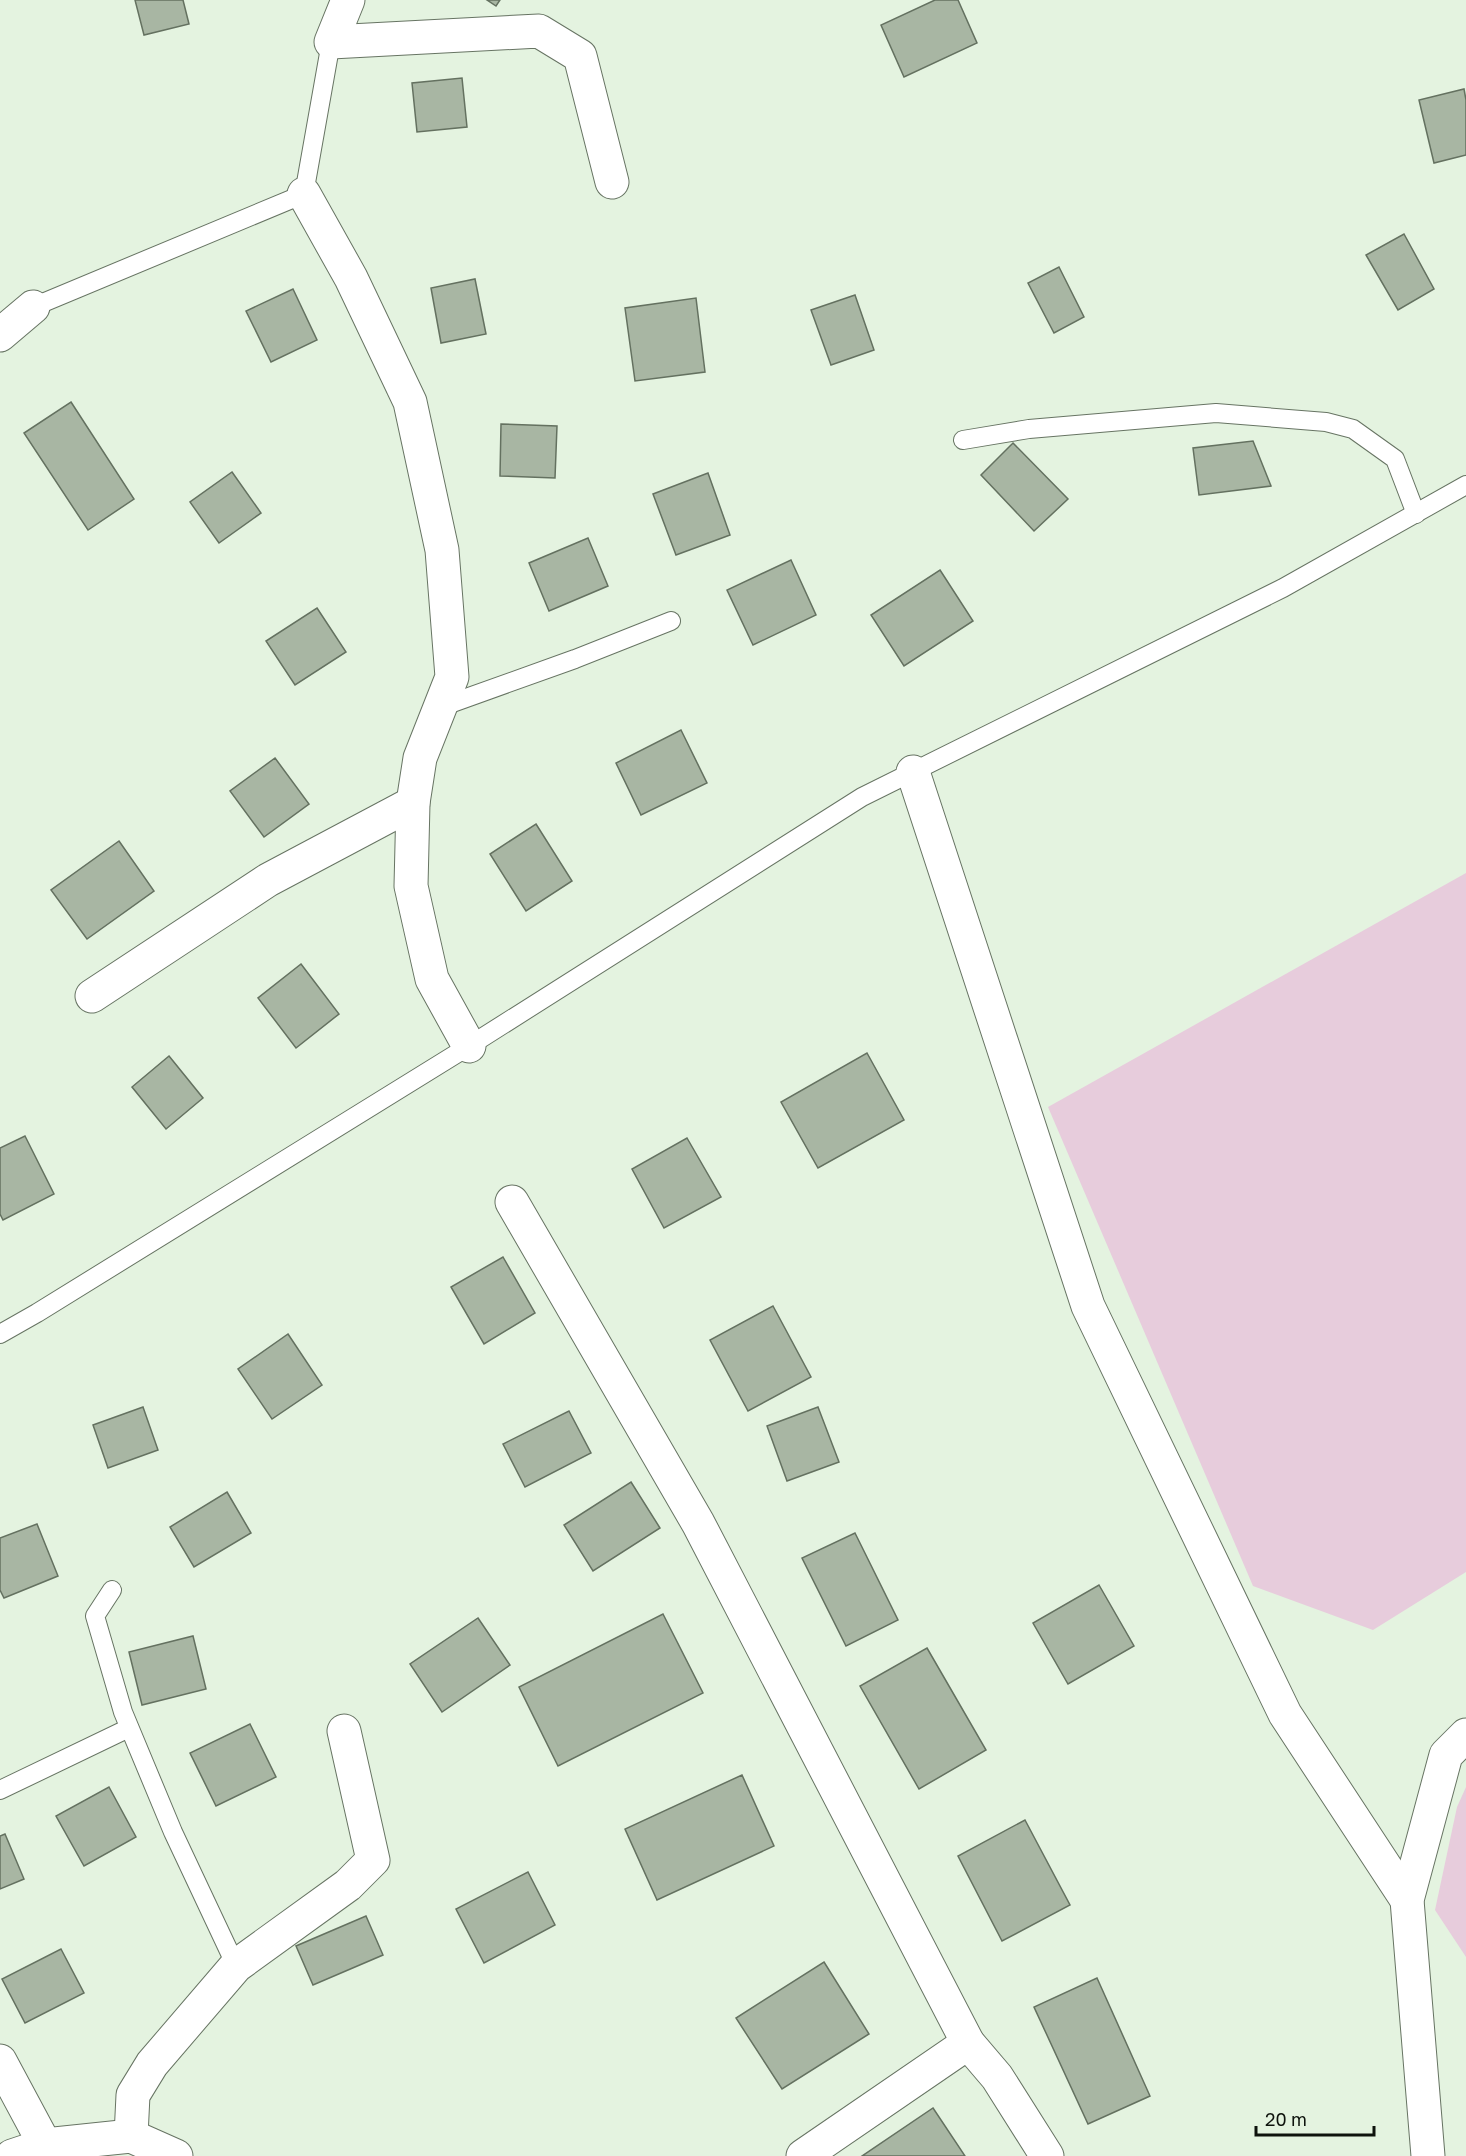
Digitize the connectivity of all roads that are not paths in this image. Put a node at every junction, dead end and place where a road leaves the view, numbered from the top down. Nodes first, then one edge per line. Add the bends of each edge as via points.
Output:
1 (348, 0) edge
2 (331, 42) junction
3 (612, 182) dead end
4 (304, 194) junction
5 (33, 307) joint
6 (0, 335) edge
7 (963, 440) dead end
8 (1466, 485) edge
9 (1416, 514) junction
10 (671, 621) dead end
11 (441, 707) junction
12 (913, 772) junction
13 (413, 803) junction
14 (92, 996) dead end
15 (469, 1046) junction
16 (512, 1202) dead end
17 (0, 1334) edge
18 (112, 1590) dead end
19 (129, 1728) junction
20 (344, 1731) dead end
21 (1466, 1735) edge
22 (0, 1790) edge
23 (1407, 1900) junction
24 (236, 1966) junction
25 (968, 2043) junction
26 (0, 2061) edge
27 (131, 2136) junction
28 (45, 2145) junction
29 (12, 2156) edge
30 (176, 2156) edge
31 (803, 2156) edge
32 (1047, 2156) edge
33 (1428, 2156) edge

1 - 2 street
2 - 3 street via 539,32 580,56
2 - 4 lane
4 - 5 lane
4 - 11 street via 351,278 410,402 442,550 452,677
5 - 6 street
7 - 9 lane via 1029,429 1216,413 1326,422 1353,429 1395,459
8 - 9 lane
9 - 12 lane via 1283,588
10 - 11 lane
11 - 13 street via 420,758
12 - 15 lane via 862,798
12 - 23 street via 1088,1306 1285,1714
13 - 14 street via 267,880
13 - 15 street via 411,886 429,968
15 - 17 lane
16 - 25 street via 698,1523
18 - 19 lane via 95,1616
19 - 22 lane
19 - 24 lane
20 - 24 street via 373,1860 348,1886
21 - 23 street via 1446,1755
23 - 33 street
24 - 27 street via 152,2064 133,2095
25 - 31 street
25 - 32 street via 997,2077
26 - 28 street
27 - 28 street
27 - 30 street
28 - 29 street

